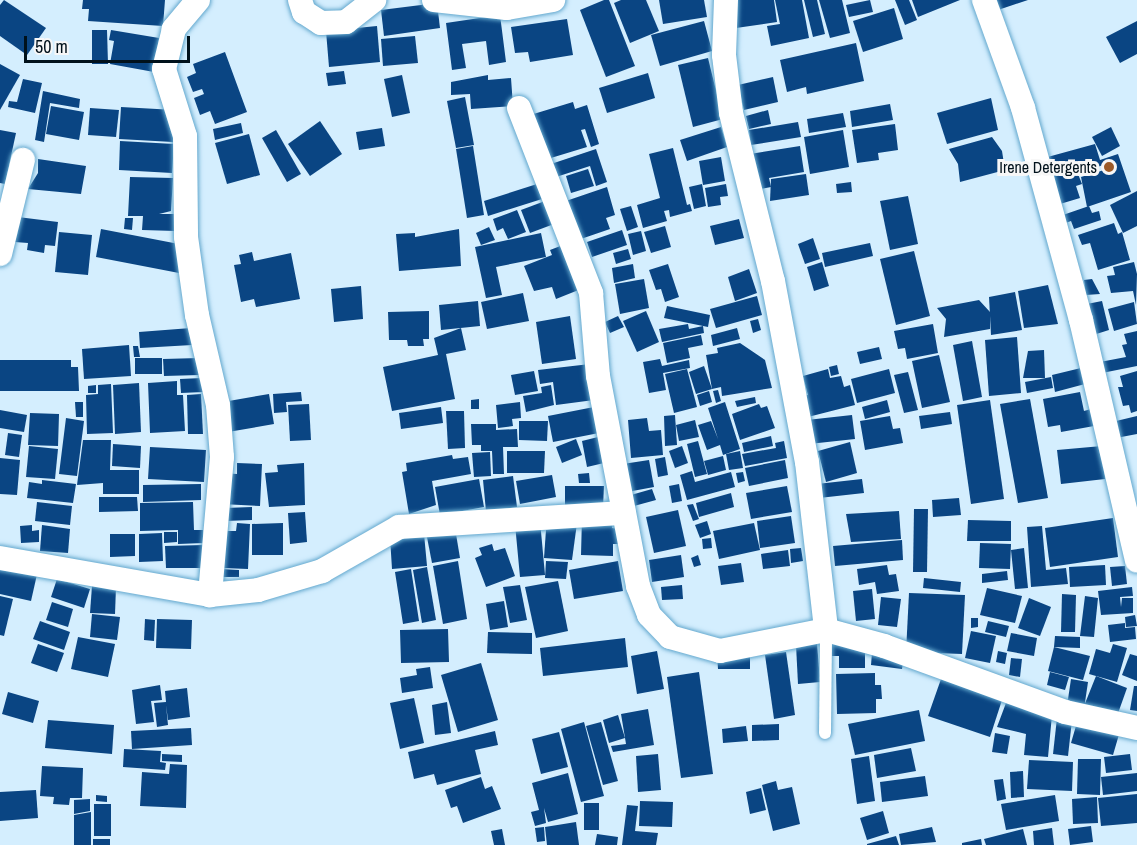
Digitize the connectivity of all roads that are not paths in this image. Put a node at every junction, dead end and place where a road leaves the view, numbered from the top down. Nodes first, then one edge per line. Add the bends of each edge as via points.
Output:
1 (198, 0) edge
2 (300, 0) edge
3 (374, 0) edge
4 (434, 0) edge
5 (552, 0) edge
6 (726, 0) edge
7 (984, 0) edge
8 (519, 108) dead end
9 (23, 160) dead end
10 (0, 254) edge
11 (624, 513) junction
12 (0, 558) edge
13 (1137, 561) edge
14 (210, 595) junction
15 (826, 630) junction
16 (1137, 728) edge
17 (825, 732) dead end

1 - 14 street via 174,29 164,69 185,136 186,237 197,315 218,405 222,457
2 - 3 street via 304,12 321,23 346,22
4 - 5 street via 507,8
6 - 15 street via 724,55 731,113 773,281 807,462
7 - 13 street via 1023,108 1054,219
8 - 11 street via 591,293 598,376
9 - 10 street
11 - 14 street via 399,527 322,571 258,590
11 - 15 street via 641,595 649,615 670,637 720,651
12 - 14 street
15 - 16 street via 884,646 1065,712
15 - 17 lane

